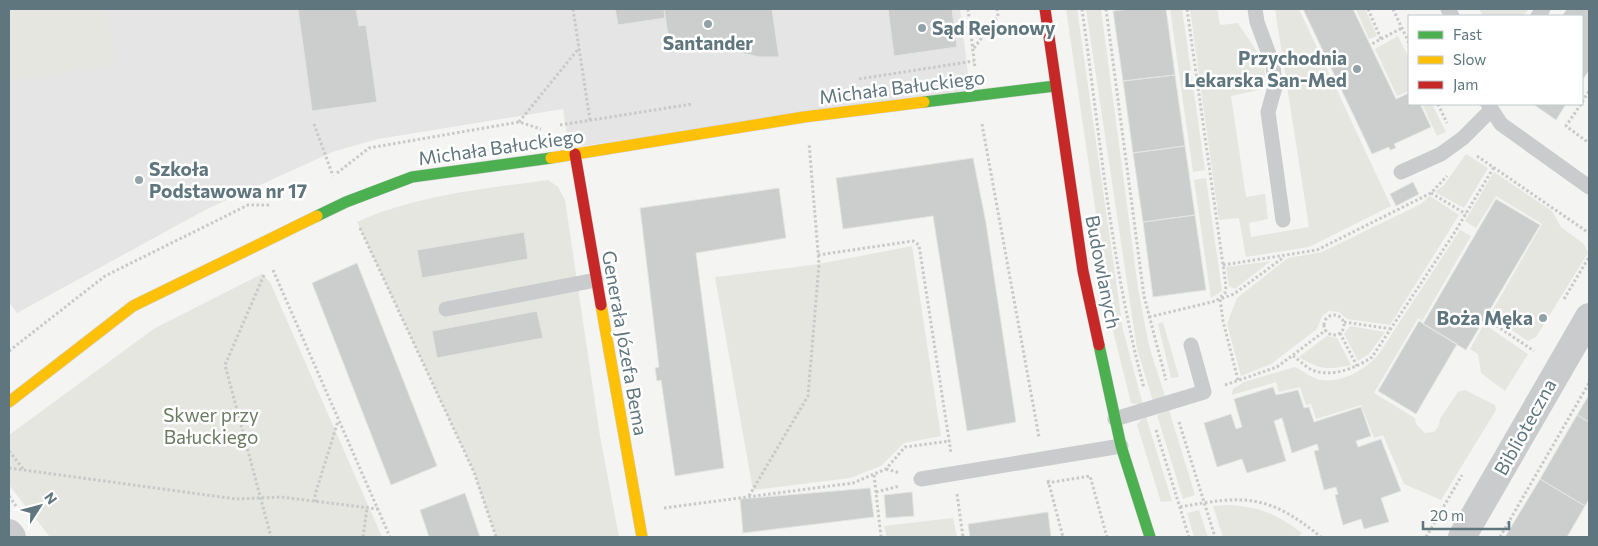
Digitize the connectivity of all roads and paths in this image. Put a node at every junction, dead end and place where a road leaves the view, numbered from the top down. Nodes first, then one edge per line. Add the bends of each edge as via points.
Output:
1 (573, 9) edge
2 (968, 9) edge
3 (997, 9) edge
4 (1045, 9) edge
5 (1082, 9) edge
6 (1106, 9) edge
7 (1187, 9) edge
8 (1255, 9) edge
9 (1368, 9) edge
10 (1393, 9) edge
11 (1402, 28) junction
12 (1381, 39) junction
13 (1408, 41) edge
14 (1370, 45) dead end
15 (579, 48) junction
16 (973, 48) junction
17 (1055, 86) junction
18 (978, 95) junction
19 (1580, 105) edge
20 (1489, 107) edge
21 (590, 120) dead end
22 (519, 122) dead end
23 (314, 124) dead end
24 (809, 143) dead end
25 (1589, 143) edge
26 (1461, 146) junction
27 (575, 154) junction
28 (1494, 167) junction
29 (1401, 172) dead end
30 (333, 177) dead end
31 (1589, 187) edge
32 (1431, 193) junction
33 (1466, 214) junction
34 (1283, 220) dead end
35 (357, 222) dead end
36 (1589, 226) edge
37 (1588, 232) edge
38 (818, 255) junction
39 (1284, 256) junction
40 (270, 262) dead end
41 (1223, 265) junction
42 (266, 271) dead end
43 (596, 280) junction
44 (1220, 299) junction
45 (446, 309) dead end
46 (1148, 317) junction
47 (1589, 317) edge
48 (1488, 320) dead end
49 (1344, 322) junction
50 (1392, 329) junction
51 (1326, 330) junction
52 (1340, 333) junction
53 (1192, 345) dead end
54 (1534, 351) dead end
55 (1293, 356) junction
56 (1357, 366) junction
57 (1238, 380) junction
58 (1589, 383) edge
59 (1204, 392) junction
60 (1172, 401) junction
61 (9, 402) edge
62 (1150, 408) junction
63 (1115, 419) junction
64 (339, 420) junction
65 (950, 442) junction
66 (1121, 446) junction
67 (9, 451) edge
68 (1044, 459) junction
69 (9, 468) edge
70 (25, 470) junction
71 (954, 474) junction
72 (874, 475) junction
73 (921, 479) dead end
74 (1048, 483) junction
75 (1039, 485) dead end
76 (748, 496) junction
77 (966, 496) dead end
78 (957, 497) junction
79 (261, 498) junction
80 (316, 502) junction
81 (1204, 503) junction
82 (1180, 507) junction
83 (367, 508) junction
84 (378, 510) junction
85 (638, 511) junction
86 (9, 533) edge
87 (12, 537) edge
88 (271, 537) edge
89 (363, 537) edge
90 (390, 537) edge
91 (496, 537) edge
92 (642, 537) edge
93 (881, 537) edge
94 (963, 537) edge
95 (1063, 537) edge
96 (1107, 537) edge
97 (1150, 537) edge
98 (1189, 537) edge
99 (1215, 537) edge
100 (1321, 537) edge
101 (1462, 537) edge
102 (1500, 537) edge

1 - 15 path
2 - 16 path
3 - 16 path via 998,16
4 - 17 street, Budowlanych
5 - 62 path via 1129,332
6 - 46 path
7 - 41 path
8 - 34 lane via 1273,65 1274,87 1268,112
9 - 12 path
10 - 11 path
11 - 12 path
11 - 13 path
12 - 14 path
15 - 21 path
15 - 22 path
16 - 18 path
17 - 18 street, Michała Bałuckiego
17 - 63 street, Budowlanych via 1084,271
18 - 27 street, Michała Bałuckiego
18 - 68 path
19 - 25 path via 1566,126
20 - 26 lane
20 - 31 lane via 1501,124
23 - 30 path
24 - 38 path
26 - 28 path
26 - 29 lane
26 - 32 path via 1444,181
27 - 43 street, Generała Józefa Bema
27 - 61 street, Michała Bałuckiego via 412,177 346,202 133,306
28 - 33 path
28 - 37 path
32 - 33 path
32 - 39 path via 1318,250
33 - 50 path
35 - 91 path via 474,472
36 - 37 path
38 - 65 path via 912,240 920,245
38 - 76 path via 808,396
39 - 41 path
39 - 44 path via 1234,294
40 - 64 path
41 - 44 path via 1226,286
42 - 79 path via 224,365
43 - 45 lane
43 - 85 street, Generała Józefa Bema
44 - 46 path
44 - 57 path
46 - 60 path
47 - 101 street, Biblioteczna
48 - 54 path
49 - 50 path
49 - 51 path via 1340,316 1329,316
49 - 52 path
50 - 56 path via 1372,357
51 - 52 path
51 - 55 path
52 - 56 path
53 - 59 lane
55 - 56 path via 1312,370 1332,373
55 - 57 path via 1277,367
57 - 59 path
58 - 102 path
59 - 60 lane
60 - 62 lane
60 - 81 path
62 - 63 lane
62 - 82 path
63 - 66 street, Budowlanych
64 - 80 path via 315,495
64 - 84 path
65 - 71 path
65 - 72 path via 905,448 886,470
66 - 68 lane
66 - 97 street, Budowlanych
67 - 70 path
68 - 71 lane
68 - 74 path
69 - 70 path
70 - 79 path via 236,499
71 - 73 lane
71 - 78 path
72 - 76 path via 853,483
72 - 93 path
74 - 75 path
74 - 95 path
74 - 96 path via 1090,476
76 - 85 path
77 - 78 path
78 - 94 path
79 - 80 path
79 - 88 path
80 - 83 path
81 - 82 path
81 - 99 path
81 - 100 path via 1239,498 1264,502 1282,509
82 - 98 path
83 - 84 path
83 - 89 path
84 - 90 path
85 - 92 street, Generała Józefa Bema
86 - 87 street

